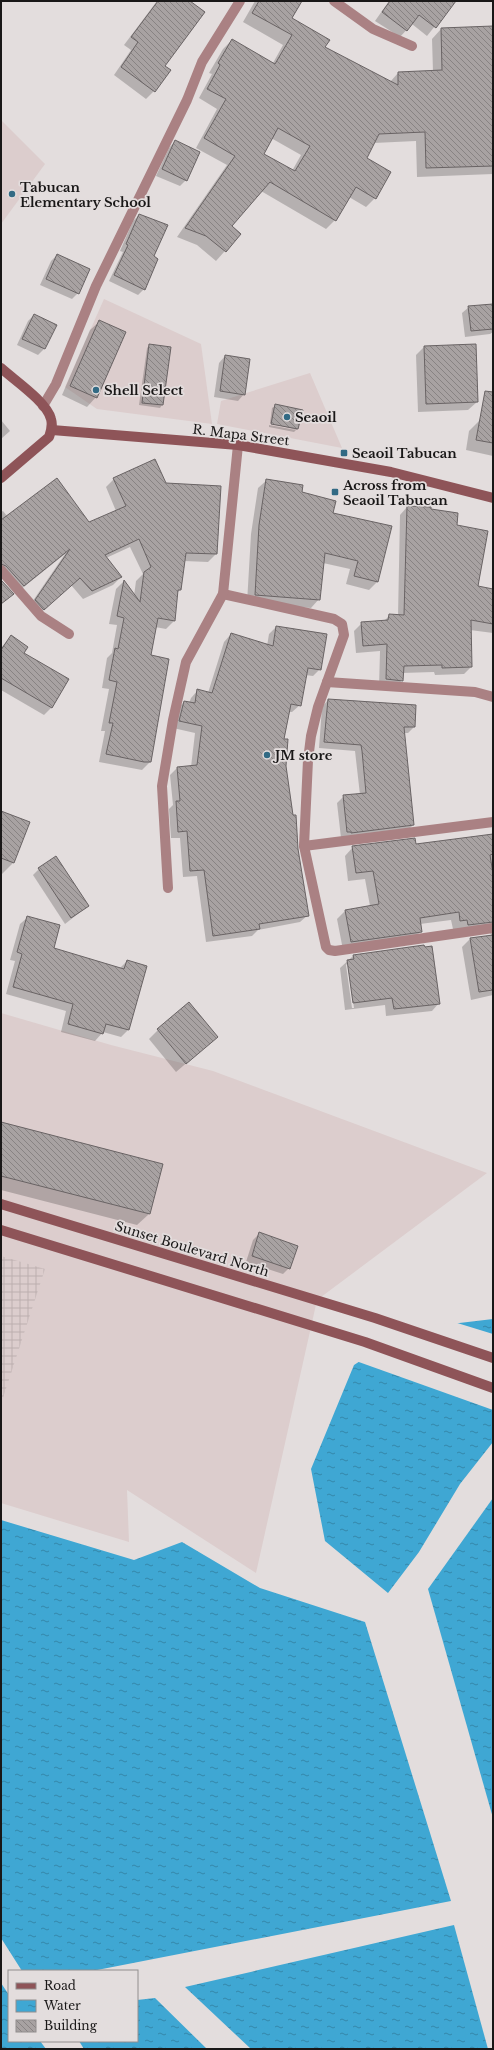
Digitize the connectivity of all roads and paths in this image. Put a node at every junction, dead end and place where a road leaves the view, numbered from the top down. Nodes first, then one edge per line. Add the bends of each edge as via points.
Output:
1 (240, 1) edge
2 (334, 1) edge
3 (412, 46) dead end
4 (1, 368) edge
5 (43, 406) junction
6 (52, 430) junction
7 (238, 445) junction
8 (1, 478) edge
9 (493, 498) edge
10 (1, 570) edge
11 (223, 594) junction
12 (69, 634) dead end
13 (327, 682) junction
14 (493, 697) edge
15 (493, 822) edge
16 (304, 846) junction
17 (168, 888) dead end
18 (493, 928) edge
19 (1, 1204) edge
20 (1, 1230) edge
21 (493, 1358) edge
22 (493, 1388) edge

1 - 5 street via 202,62 187,100 96,286 56,384
2 - 3 street via 373,29
4 - 5 main road
5 - 6 main road via 51,418
6 - 7 main road, R. Mapa Street
6 - 8 main road via 49,437
7 - 9 main road, R. Mapa Street via 391,472
7 - 11 street
10 - 12 street via 41,616
11 - 13 street via 334,619 342,624 344,635
11 - 17 street via 186,662 173,720 162,786
13 - 14 street via 475,692
13 - 16 street via 310,736
15 - 16 street
16 - 18 street via 326,947 329,950
19 - 21 main road, Sunset Boulevard North via 375,1318
20 - 22 main road via 365,1342

